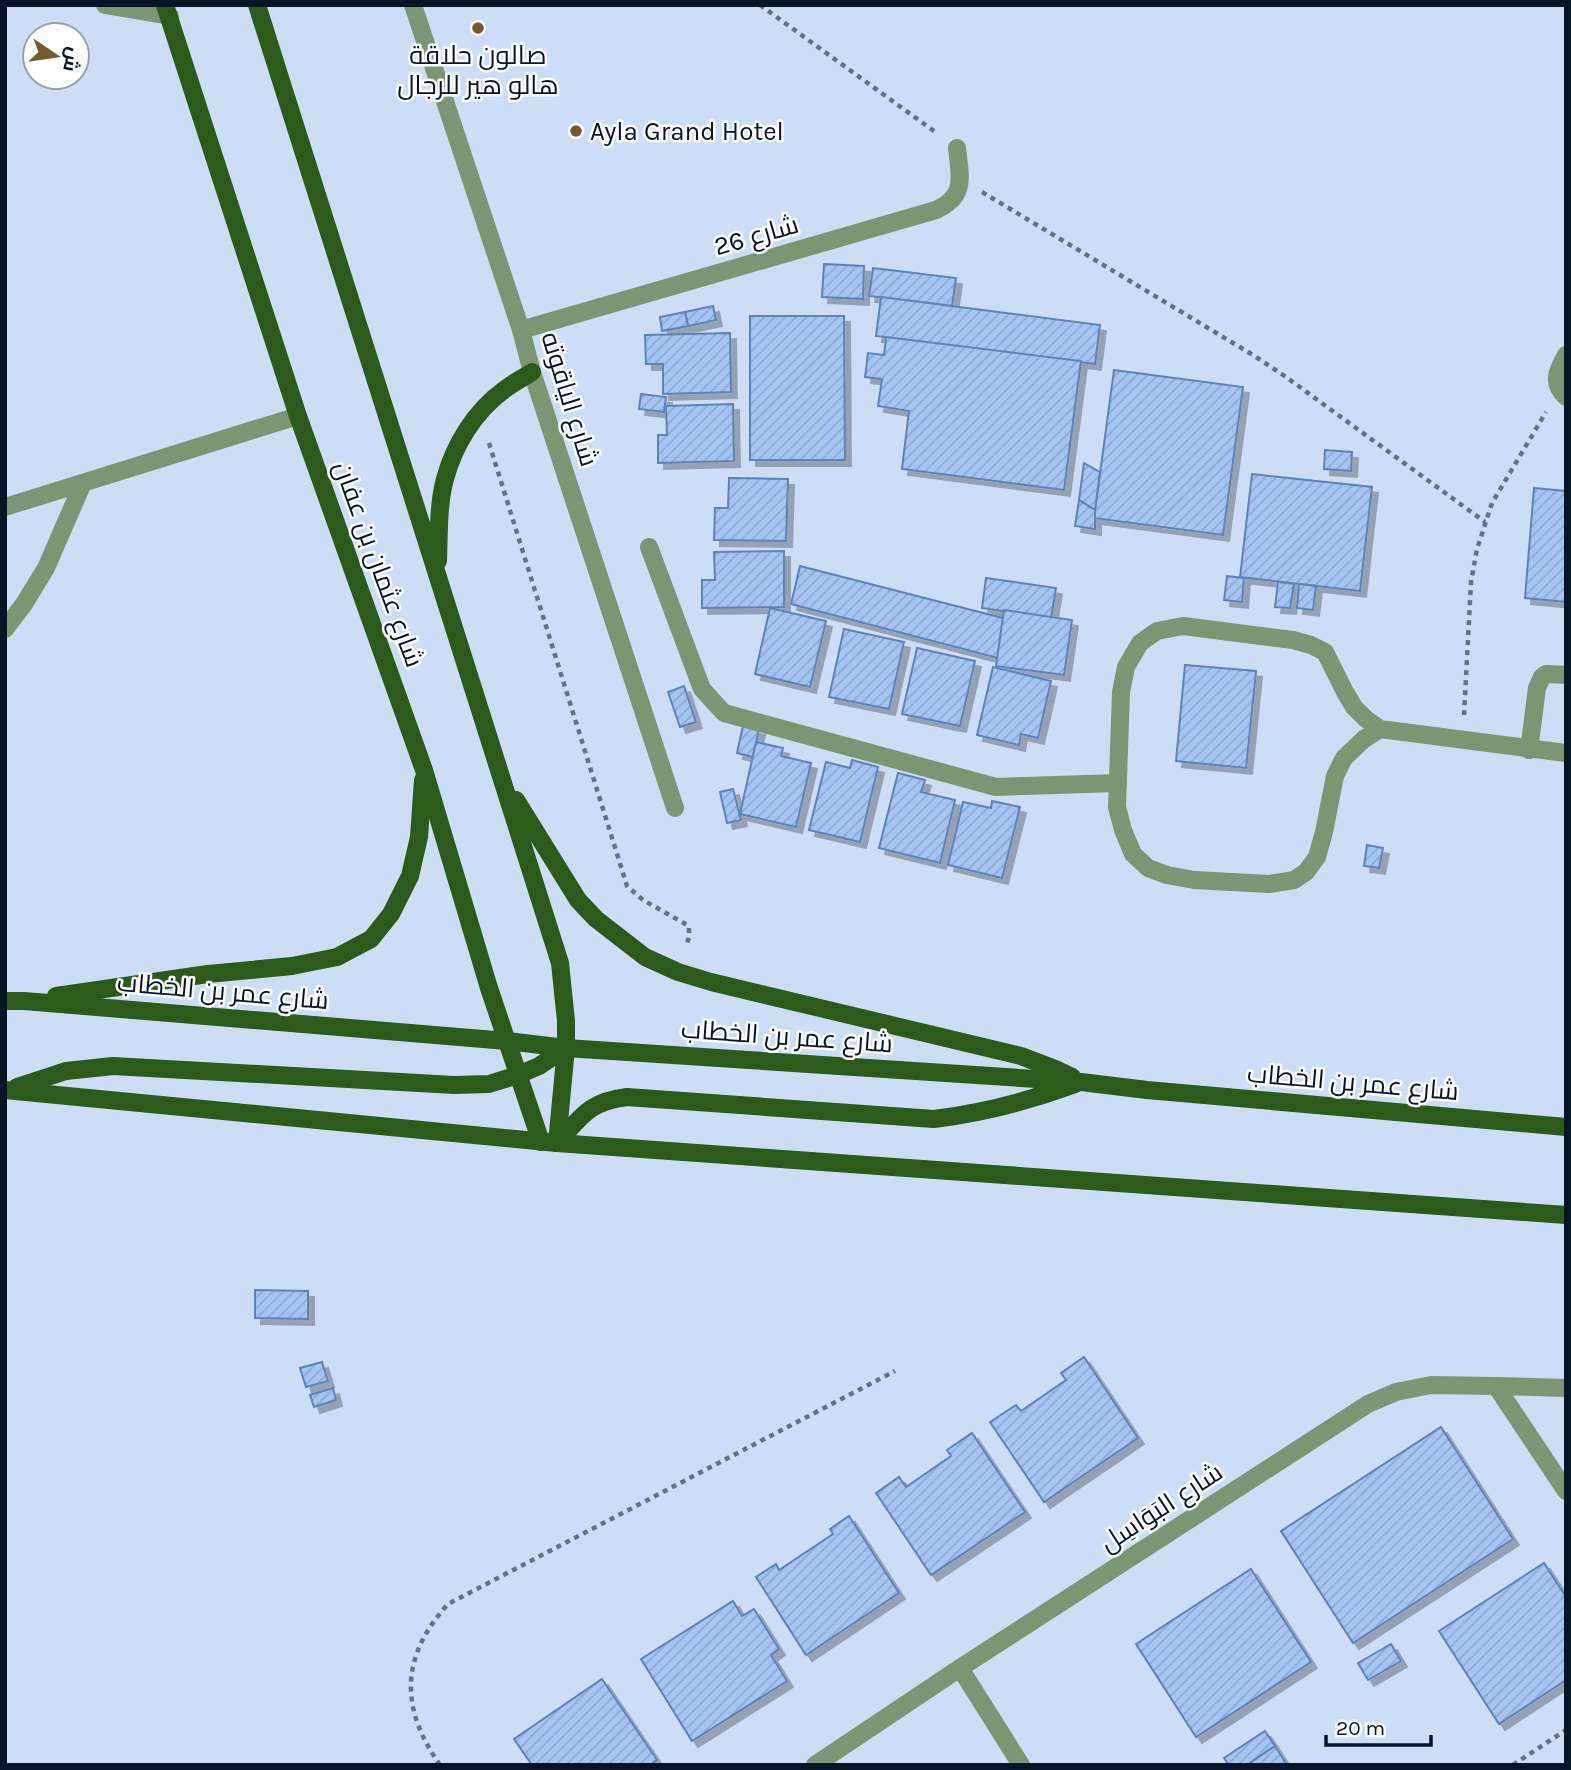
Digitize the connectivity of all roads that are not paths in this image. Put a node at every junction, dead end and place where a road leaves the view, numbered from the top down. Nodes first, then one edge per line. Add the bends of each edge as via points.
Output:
1 (105, 5) edge
2 (257, 5) edge
3 (413, 5) edge
4 (168, 11) edge
5 (957, 148) road end
6 (521, 330) junction
7 (1566, 355) edge
8 (532, 372) junction
9 (1562, 394) edge
10 (298, 416) junction
11 (83, 483) junction
12 (5, 507) edge
13 (649, 547) dead end
14 (438, 575) junction
15 (5, 629) edge
16 (1566, 675) edge
17 (1380, 729) junction
18 (1530, 750) junction
19 (1566, 754) edge
20 (424, 770) junction
21 (502, 776) junction
22 (1118, 783) junction
23 (675, 808) dead end
24 (5, 1001) edge
25 (24, 1001) junction
26 (507, 1041) junction
27 (566, 1048) junction
28 (517, 1075) junction
29 (1082, 1082) junction
30 (8, 1090) edge
31 (1566, 1127) edge
32 (549, 1142) junction
33 (1566, 1215) edge
34 (1496, 1385) junction
35 (1566, 1388) edge
36 (1566, 1492) edge
37 (960, 1668) junction
38 (814, 1765) edge
39 (1021, 1765) edge

1 - 4 street
2 - 14 main road, شارع عثمان بن عفان
3 - 6 street, شارع الياقوته
4 - 10 main road, شارع عثمان بن عفان
5 - 6 street, شارع 26 via 959,189 954,199 936,210
6 - 8 street, شارع الياقوته
7 - 9 street via 1556,381
8 - 14 main road via 479,413 460,441 445,480
8 - 23 street, شارع الياقوته
10 - 11 street
10 - 20 main road, شارع عثمان بن عفان
11 - 12 street
11 - 15 street via 46,568
13 - 22 street via 702,689 723,713 996,787
14 - 21 main road, شارع عثمان بن عفان
16 - 18 street via 1546,674 1538,682
17 - 18 street
17 - 22 street via 1344,758 1335,776 1317,857 1294,880 1269,884 1194,880 1148,868 1133,854 1123,830 1117,807
17 - 22 street via 1354,707 1325,652 1311,645 1183,626 1157,631 1140,643 1126,667
18 - 19 street
20 - 25 main road via 419,837 410,876 391,914 371,939 337,957 292,966
20 - 26 main road, شارع عثمان بن عفان
21 - 27 main road, شارع عثمان بن عفان via 560,962
21 - 29 main road via 578,900 645,957 711,982 1021,1056
24 - 25 main road, شارع عمر بن الخطاب
25 - 26 main road, شارع عمر بن الخطاب
26 - 27 main road, شارع عمر بن الخطاب
26 - 28 main road, شارع عثمان بن عفان
27 - 28 main road
27 - 29 main road, شارع عمر بن الخطاب
27 - 32 main road, شارع عثمان بن عفان
28 - 30 main road via 489,1084 454,1085 113,1066 66,1071
28 - 32 main road, شارع عثمان بن عفان
29 - 31 main road, شارع عمر بن الخطاب
29 - 32 main road via 1026,1101 934,1119 609,1099 591,1107
30 - 32 main road
32 - 33 main road
34 - 35 street, شارع البَوَاسِل
34 - 36 street
34 - 37 street, شارع البَوَاسِل via 1431,1385 1368,1404
37 - 38 street, شارع البَوَاسِل
37 - 39 street

